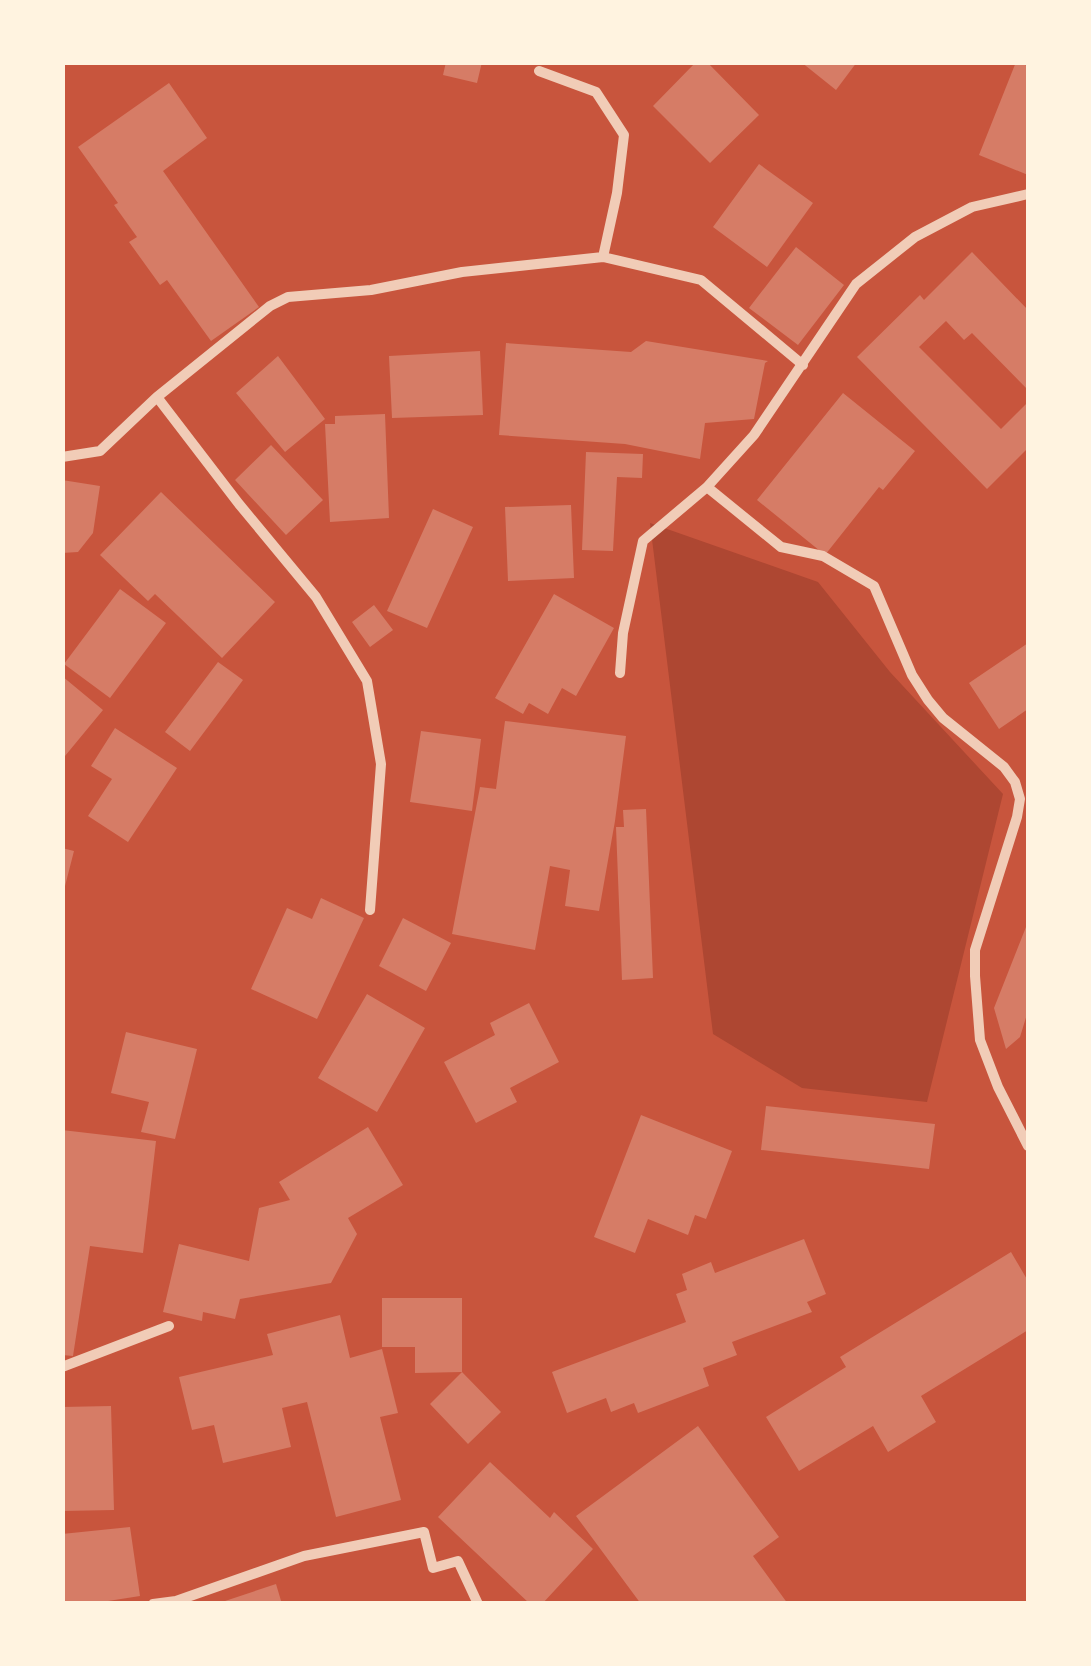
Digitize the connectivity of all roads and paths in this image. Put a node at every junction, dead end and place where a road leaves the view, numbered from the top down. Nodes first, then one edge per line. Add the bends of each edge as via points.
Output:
1 (539, 70) dead end
2 (1028, 194) edge
3 (603, 257) junction
4 (803, 365) junction
5 (157, 397) junction
6 (62, 457) edge
7 (707, 487) junction
8 (620, 673) dead end
9 (370, 910) dead end
10 (1028, 1146) edge
11 (169, 1326) dead end
12 (62, 1368) edge
13 (154, 1604) edge
14 (478, 1604) edge

1 - 3 street via 596,92 624,136
2 - 4 street via 972,207 915,238 856,284
3 - 4 street via 701,280
3 - 5 street via 288,297
4 - 7 street
5 - 6 street via 100,450
5 - 9 street via 316,597 367,681 381,764
7 - 8 street via 643,541
7 - 10 street via 782,547 824,556 874,586 928,700 1016,782 1018,817 975,950 975,976 980,1040
11 - 12 street
13 - 14 street via 304,1556 424,1532 433,1568 458,1562

